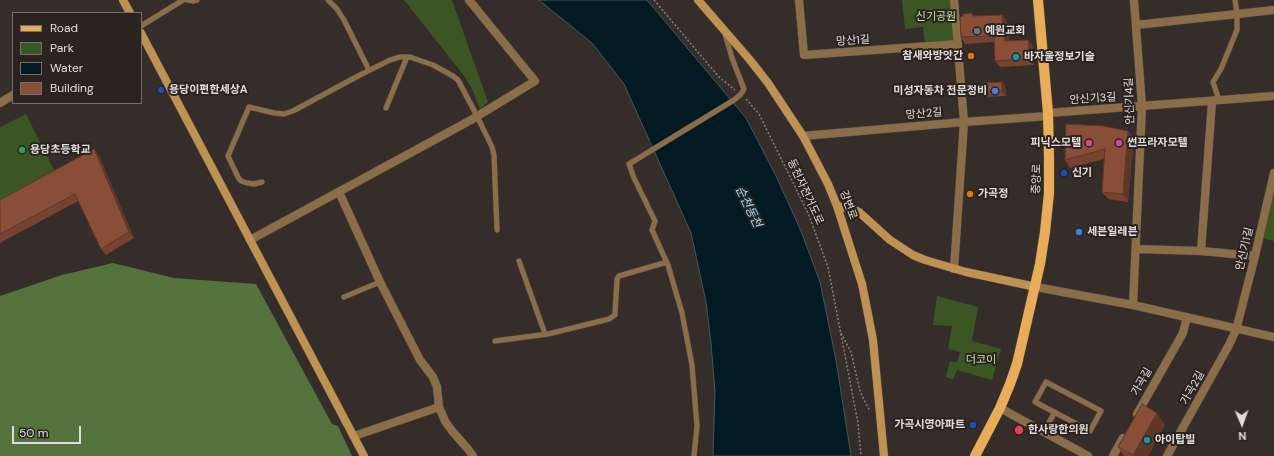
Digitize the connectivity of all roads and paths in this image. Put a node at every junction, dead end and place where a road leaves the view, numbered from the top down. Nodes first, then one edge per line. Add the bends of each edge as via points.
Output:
1 (124, 0) edge
2 (183, 0) edge
3 (187, 0) edge
4 (198, 0) edge
5 (328, 0) edge
6 (469, 0) edge
7 (654, 0) edge
8 (698, 0) edge
9 (799, 0) edge
10 (954, 0) edge
11 (1038, 0) edge
12 (1134, 0) edge
13 (1235, 0) edge
14 (1274, 10) edge
15 (130, 12) edge
16 (1237, 13) junction
17 (142, 25) edge
18 (1136, 25) junction
19 (725, 31) junction
20 (142, 35) edge
21 (958, 44) junction
22 (407, 57) junction
23 (369, 70) junction
24 (741, 94) junction
25 (12, 96) edge
26 (1274, 96) edge
27 (1215, 101) junction
28 (0, 103) edge
29 (1142, 106) junction
30 (386, 108) dead end
31 (1048, 115) junction
32 (477, 116) junction
33 (964, 122) junction
34 (803, 136) junction
35 (1274, 173) edge
36 (262, 182) dead end
37 (339, 192) junction
38 (838, 206) junction
39 (497, 230) dead end
40 (250, 240) junction
41 (1136, 249) junction
42 (1201, 252) junction
43 (1255, 256) junction
44 (519, 261) dead end
45 (667, 262) junction
46 (954, 269) junction
47 (380, 282) junction
48 (1036, 287) junction
49 (344, 297) dead end
50 (1134, 305) junction
51 (1186, 317) junction
52 (1236, 330) junction
53 (840, 332) junction
54 (545, 334) junction
55 (1274, 337) edge
56 (495, 340) dead end
57 (439, 407) junction
58 (1000, 408) junction
59 (1055, 412) junction
60 (882, 428) junction
61 (1044, 431) junction
62 (354, 436) junction
63 (884, 452) edge
64 (1083, 455) edge
65 (364, 456) edge
66 (473, 456) edge
67 (694, 456) edge
68 (861, 456) edge
69 (888, 456) edge
70 (975, 456) edge
71 (1113, 456) edge
72 (1167, 456) edge

1 - 15 main road
2 - 17 lane
3 - 4 lane
5 - 23 lane via 344,20
6 - 32 street via 535,82
7 - 24 path, 동천자전거도로 via 718,77
8 - 19 main road, 강변로
9 - 21 street, 망산1길 via 804,55
10 - 21 street
11 - 31 main road, 중앙로
12 - 18 street, 안신기4길
13 - 16 lane
14 - 16 street
16 - 18 street
16 - 27 lane via 1237,30 1213,82
18 - 29 street, 안신기4길
19 - 24 lane via 744,89
19 - 34 main road, 강변로 via 768,83
20 - 40 main road
21 - 33 street
22 - 23 lane via 390,60
22 - 30 lane
22 - 32 lane via 433,65 458,80
23 - 36 lane via 294,111 284,114 249,108 228,156 241,181 254,184
24 - 45 lane via 629,164 655,220 652,230
24 - 53 path, 동천자전거도로 via 759,114 808,213 828,267
25 - 28 street
26 - 27 street, 안신기3길
27 - 29 street, 안신기3길
27 - 42 street
29 - 31 street, 안신기3길
29 - 41 street, 안신기4길
31 - 33 street, 망산2길
31 - 48 main road, 중앙로 via 1049,193
32 - 37 street
32 - 39 lane via 494,155
33 - 34 street, 망산2길
33 - 46 street
34 - 38 main road, 강변로
35 - 43 street, 안신기1길
37 - 40 street
37 - 47 street
38 - 46 main road via 859,212 890,240 913,255
38 - 60 main road, 강변로 via 867,309 873,340
40 - 62 main road
41 - 42 street
41 - 50 street, 안신기4길
42 - 43 street
43 - 52 street, 안신기1길
44 - 54 lane
45 - 54 lane via 619,276 615,315 612,318
45 - 67 lane via 682,313 692,366 697,426
46 - 48 main road
47 - 49 lane
47 - 57 street via 420,360 433,377
48 - 50 street
48 - 58 main road, 중앙로 via 1017,364
50 - 51 street
51 - 52 street
51 - 71 street, 가곡길 via 1183,333
52 - 55 street
52 - 72 street, 가곡2길
53 - 60 path via 851,352 860,391
53 - 68 path, 동천자전거도로 via 858,423
54 - 56 lane
57 - 62 street
57 - 66 street via 452,432
58 - 61 street
58 - 70 main road, 중앙로
59 - 59 lane via 1090,431 1101,411 1046,382 1035,402
59 - 61 lane
60 - 63 main road, 강변로
61 - 64 street
62 - 65 main road
63 - 69 main road

